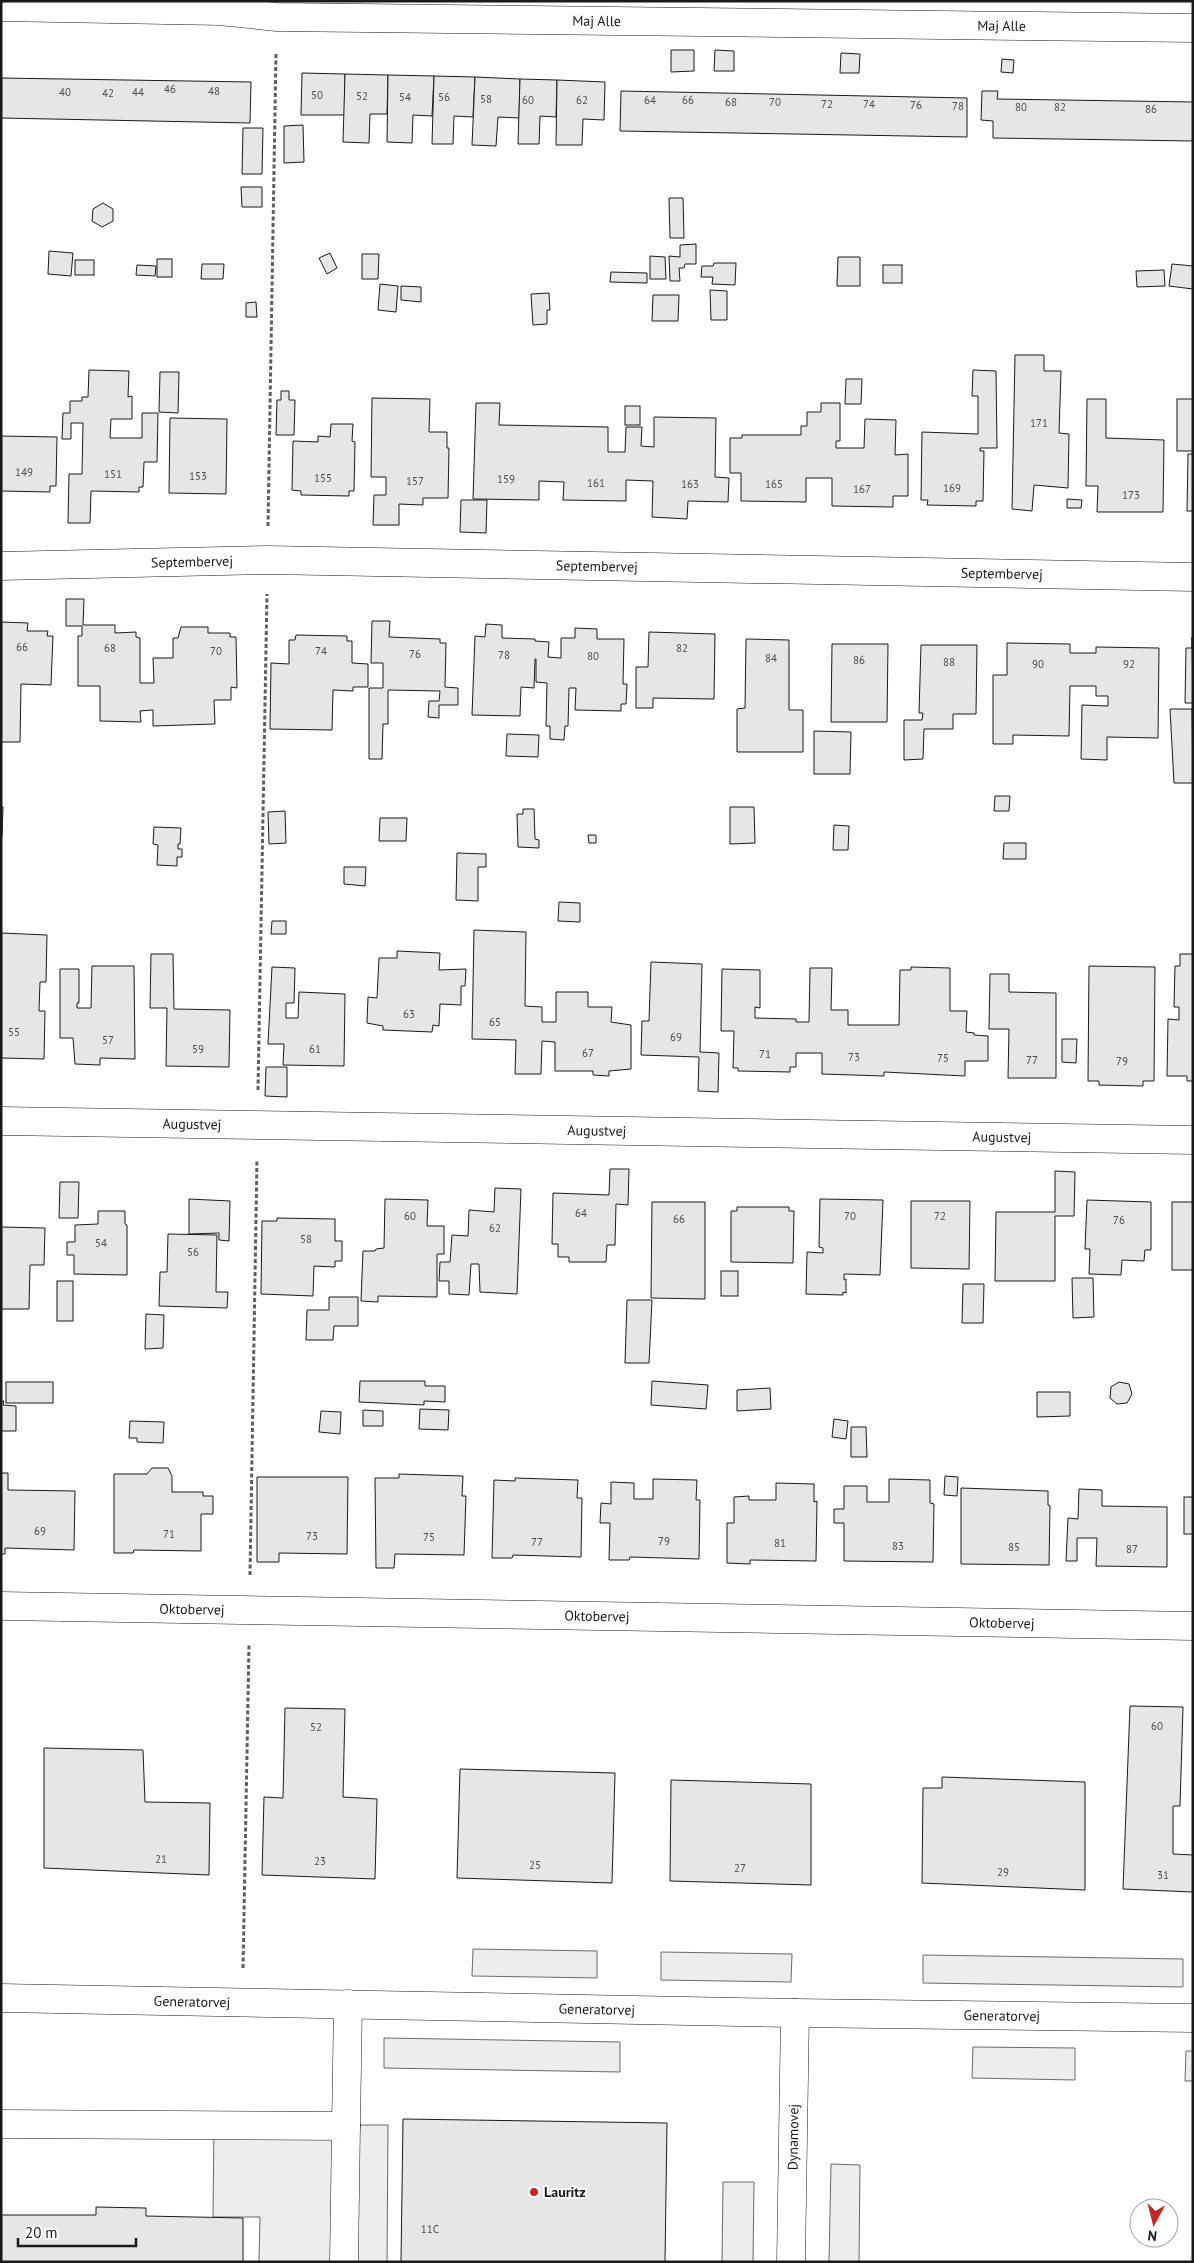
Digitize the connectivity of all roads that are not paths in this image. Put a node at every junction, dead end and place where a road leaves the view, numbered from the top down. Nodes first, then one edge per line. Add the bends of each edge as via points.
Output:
1 (1, 7) edge
2 (1193, 28) edge
3 (1, 566) edge
4 (1193, 577) edge
5 (1, 1121) edge
6 (1193, 1140) edge
7 (1, 1606) edge
8 (1193, 1626) edge
9 (1, 1998) edge
10 (348, 2004) junction
11 (794, 2013) junction
12 (1193, 2018) edge
13 (1, 2124) edge
14 (346, 2126) junction
15 (344, 2262) edge
16 (791, 2262) edge

1 - 2 street, Maj Alle via 220,10 277,17
3 - 4 street, Septembervej via 267,560
5 - 6 street, Augustvej
7 - 8 street, Oktobervej
9 - 10 street, Generatorvej
10 - 11 street, Generatorvej
10 - 14 street
11 - 12 street, Generatorvej
11 - 16 street, Dynamovej
13 - 14 street
14 - 15 street

